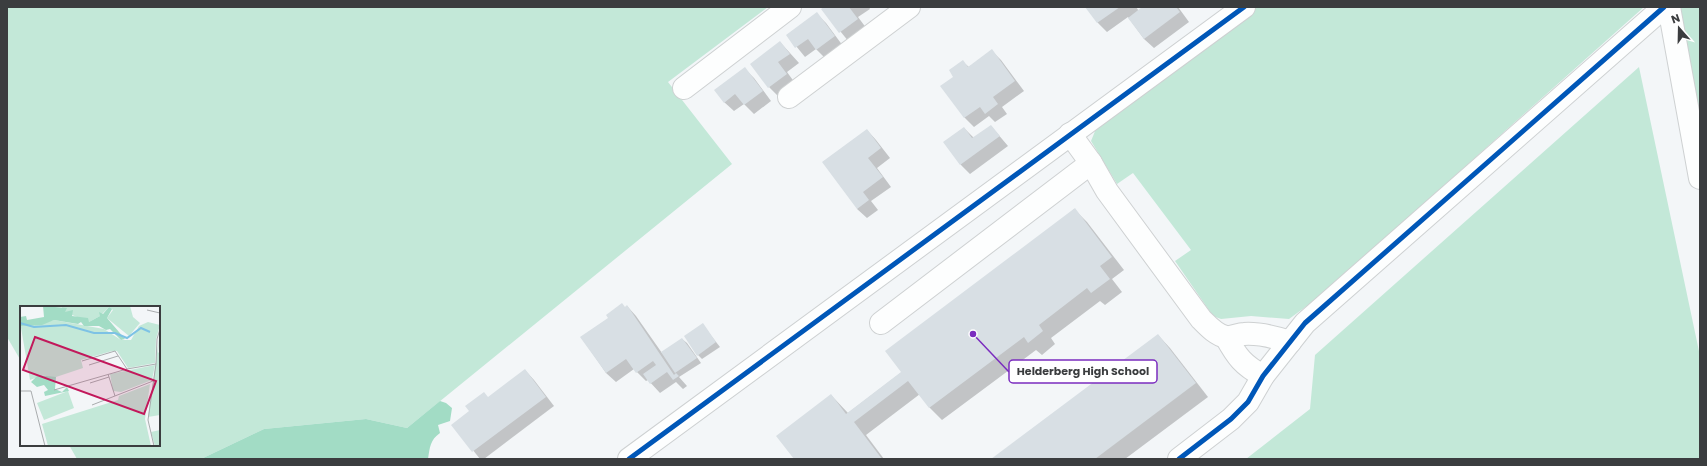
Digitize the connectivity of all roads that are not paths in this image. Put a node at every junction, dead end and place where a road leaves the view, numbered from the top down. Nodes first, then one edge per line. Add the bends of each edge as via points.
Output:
1 (790, 7) edge
2 (909, 7) edge
3 (1244, 7) edge
4 (1664, 7) edge
5 (1669, 7) edge
6 (684, 88) dead end
7 (789, 97) dead end
8 (1070, 134) junction
9 (1092, 163) junction
10 (1700, 178) edge
11 (881, 323) dead end
12 (1226, 337) junction
13 (1290, 342) junction
14 (1263, 376) junction
15 (629, 459) edge
16 (1179, 459) edge

1 - 6 street
2 - 7 street
3 - 8 street
4 - 13 street via 1311,317
5 - 10 street
8 - 9 street
8 - 15 street
9 - 11 street
9 - 12 street via 1107,191 1201,319 1216,333
12 - 13 street via 1257,334
12 - 14 street via 1237,356 1248,368
13 - 14 street
14 - 16 street via 1248,402 1231,419

